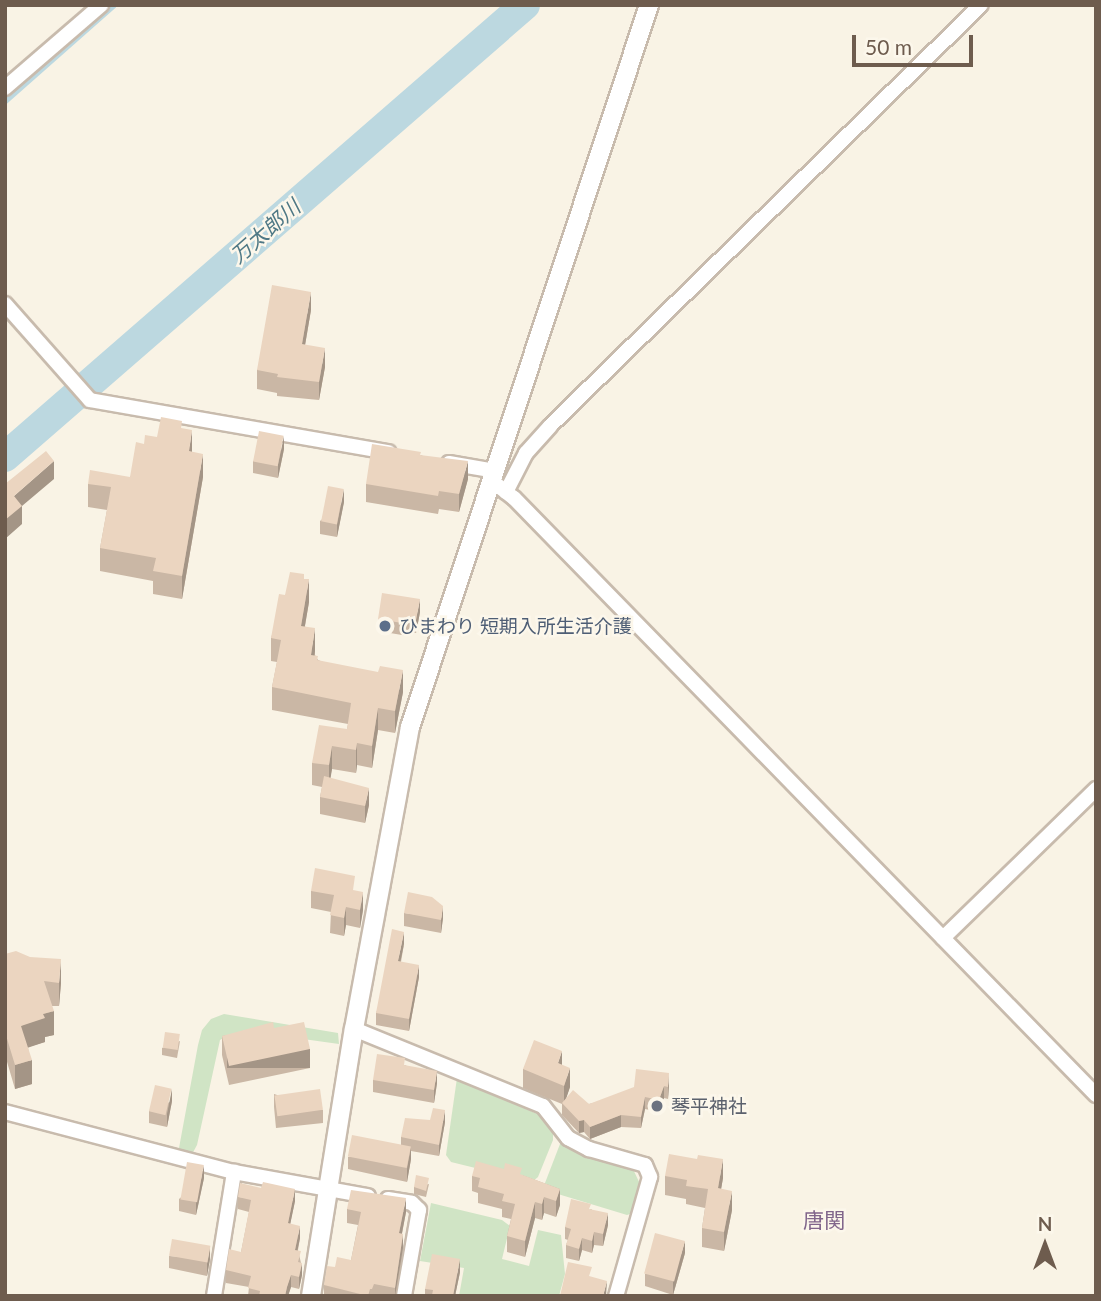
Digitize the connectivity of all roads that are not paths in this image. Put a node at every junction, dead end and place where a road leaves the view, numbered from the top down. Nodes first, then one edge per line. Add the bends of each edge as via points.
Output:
1 (101, 5) edge
2 (649, 5) edge
3 (981, 5) edge
4 (5, 88) edge
5 (5, 304) edge
6 (402, 454) edge
7 (429, 459) edge
8 (498, 481) junction
9 (1096, 789) edge
10 (943, 938) junction
11 (354, 1029) junction
12 (1096, 1095) edge
13 (5, 1112) edge
14 (234, 1172) junction
15 (330, 1189) junction
16 (214, 1296) edge
17 (312, 1296) edge
18 (404, 1296) edge
19 (616, 1296) edge

1 - 4 street
2 - 8 street
3 - 8 street
5 - 6 street via 88,398
7 - 8 street
8 - 10 street
8 - 11 street via 410,727
9 - 10 street
10 - 12 street
11 - 15 street
11 - 19 street via 543,1106 568,1138 645,1165 650,1177
13 - 14 street
14 - 15 street
14 - 16 street
15 - 17 street
15 - 18 street via 412,1203 419,1210

